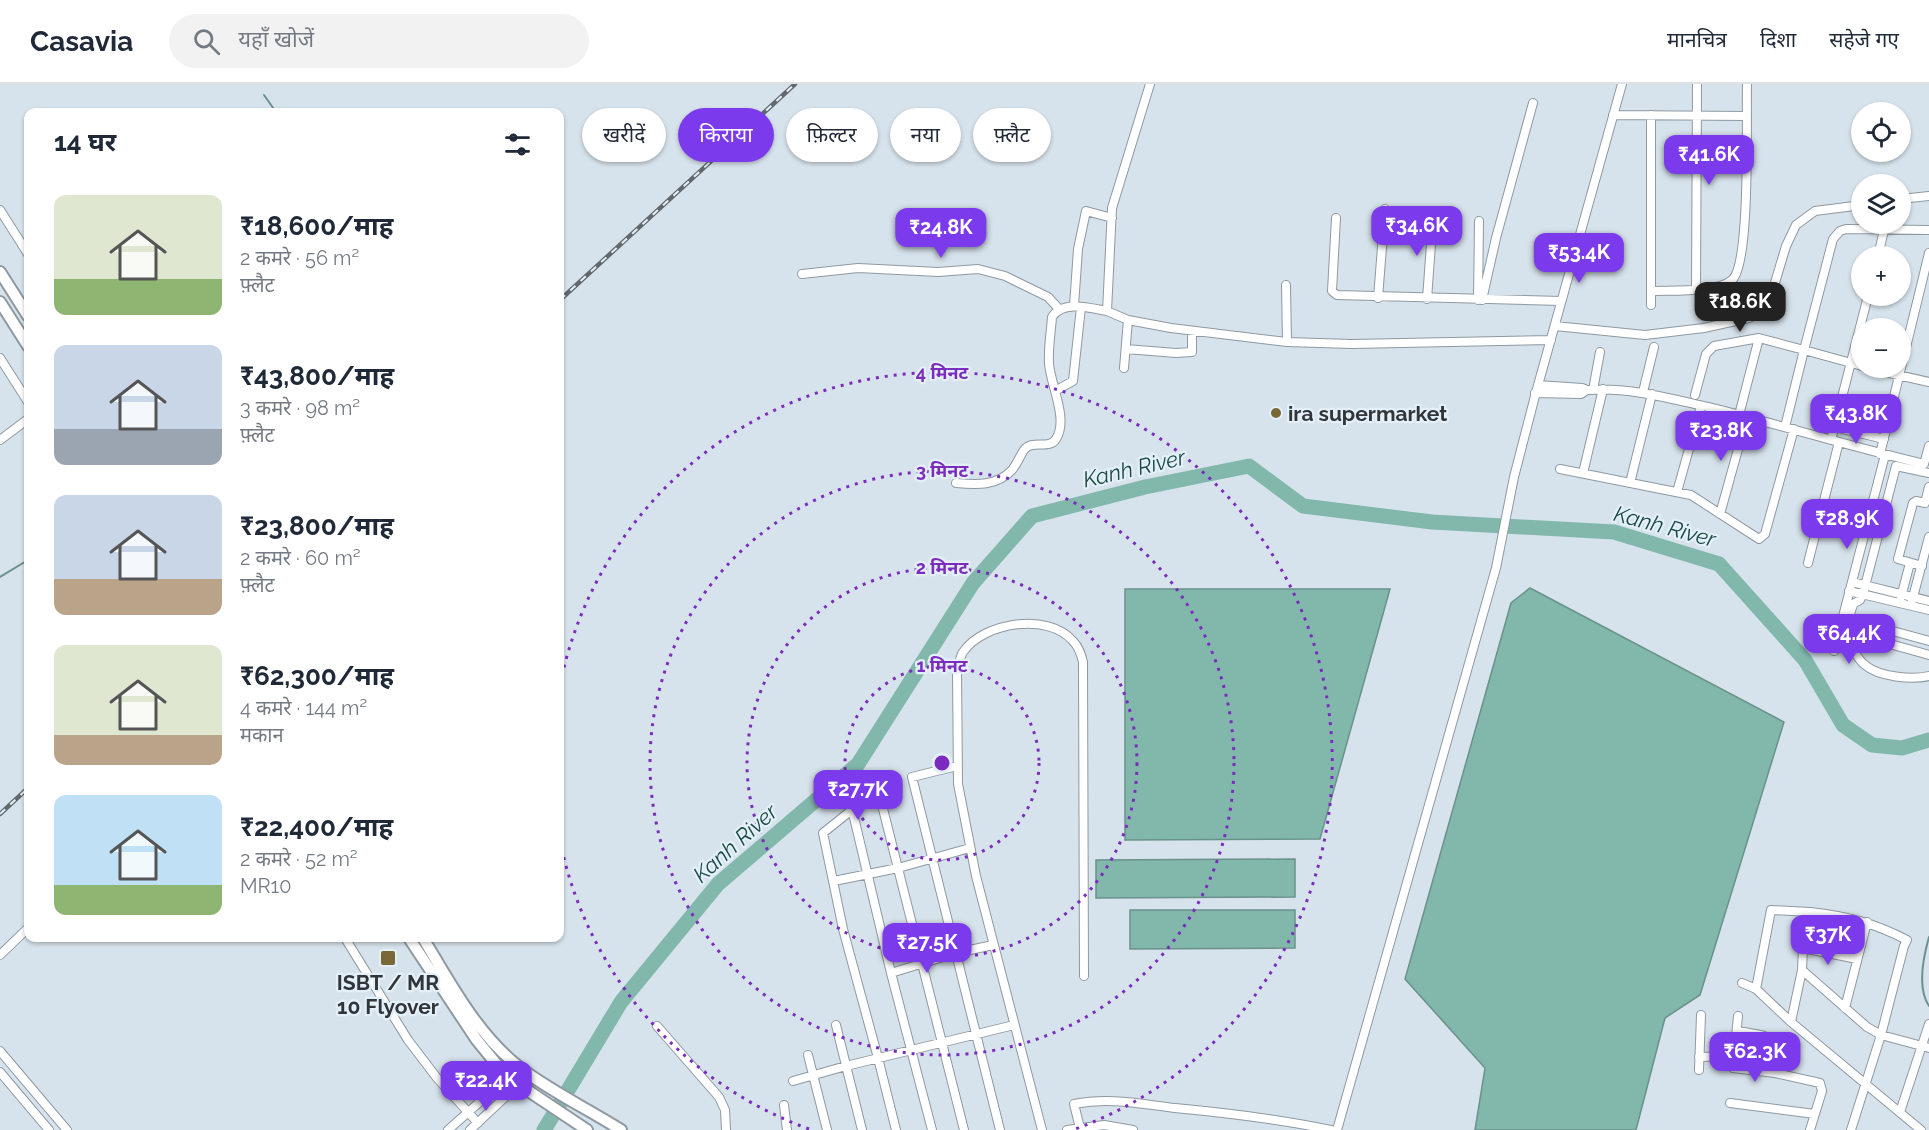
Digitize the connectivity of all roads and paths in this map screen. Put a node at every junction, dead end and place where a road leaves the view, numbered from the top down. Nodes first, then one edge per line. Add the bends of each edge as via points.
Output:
1 (1150, 84) edge
2 (1622, 84) edge
3 (1697, 84) edge
4 (1747, 84) edge
5 (1533, 103) dead end
6 (1613, 115) junction
7 (1652, 115) junction
8 (1697, 116) junction
9 (1746, 116) junction
10 (1929, 196) edge
11 (1911, 198) edge
12 (1851, 206) edge
13 (1385, 209) dead end
14 (0, 210) edge
15 (1433, 217) dead end
16 (1112, 218) junction
17 (1336, 218) dead end
18 (1479, 221) dead end
19 (1851, 230) edge
20 (1911, 230) edge
21 (1929, 230) edge
22 (24, 248) edge
23 (1929, 253) edge
24 (0, 272) edge
25 (802, 274) dead end
26 (1286, 285) dead end
27 (1696, 288) junction
28 (1651, 291) junction
29 (1378, 298) junction
30 (1427, 299) junction
31 (1480, 300) junction
32 (1561, 301) junction
33 (0, 302) edge
34 (1651, 305) dead end
35 (1078, 307) junction
36 (24, 310) edge
37 (1060, 310) junction
38 (1107, 311) junction
39 (1128, 320) junction
40 (1555, 326) junction
41 (1911, 326) edge
42 (1192, 331) junction
43 (1760, 338) junction
44 (24, 340) edge
45 (1551, 340) junction
46 (1287, 342) junction
47 (1654, 347) dead end
48 (1126, 349) junction
49 (1804, 350) junction
50 (1600, 352) dead end
51 (0, 358) edge
52 (1851, 364) joint
53 (1124, 368) dead end
54 (1898, 378) edge
55 (1911, 378) edge
56 (1929, 382) edge
57 (1537, 389) junction
58 (1603, 389) junction
59 (1590, 390) junction
60 (1055, 391) junction
61 (1643, 392) junction
62 (1652, 394) junction
63 (1695, 395) dead end
64 (24, 396) edge
65 (1701, 406) junction
66 (1738, 415) junction
67 (1747, 417) junction
68 (24, 422) edge
69 (1835, 427) junction
70 (1789, 428) junction
71 (1884, 439) junction
72 (0, 440) edge
73 (1835, 441) junction
74 (1929, 446) edge
75 (1882, 454) junction
76 (1927, 465) edge
77 (1560, 469) dead end
78 (1583, 473) junction
79 (1929, 473) edge
80 (956, 483) dead end
81 (1630, 483) junction
82 (1929, 487) edge
83 (1677, 492) junction
84 (1927, 504) edge
85 (1720, 514) junction
86 (1929, 537) edge
87 (1808, 563) dead end
88 (1910, 563) junction
89 (1922, 566) junction
90 (1852, 582) junction
91 (1865, 585) junction
92 (1850, 591) junction
93 (1863, 594) junction
94 (1902, 594) junction
95 (1914, 597) junction
96 (1929, 601) edge
97 (1899, 603) junction
98 (1911, 606) junction
99 (1929, 610) edge
100 (1847, 632) junction
101 (1871, 639) junction
102 (1929, 641) edge
103 (1834, 651) dead end
104 (1929, 655) edge
105 (1929, 676) edge
106 (957, 766) junction
107 (852, 809) junction
108 (970, 848) junction
109 (934, 857) junction
110 (898, 868) junction
111 (868, 873) junction
112 (834, 881) junction
113 (1810, 912) junction
114 (1868, 922) junction
115 (24, 932) edge
116 (347, 942) edge
117 (412, 942) edge
118 (426, 942) edge
119 (993, 945) junction
120 (1803, 948) junction
121 (956, 953) junction
122 (0, 956) edge
123 (1857, 959) junction
124 (922, 962) junction
125 (1802, 970) junction
126 (891, 973) junction
127 (1084, 976) dead end
128 (1742, 983) dead end
129 (1756, 989) junction
130 (1845, 1008) junction
131 (1701, 1015) dead end
132 (1738, 1016) dead end
133 (1791, 1022) junction
134 (1929, 1024) edge
135 (836, 1025) dead end
136 (1014, 1025) junction
137 (657, 1026) dead end
138 (1738, 1031) junction
139 (976, 1034) junction
140 (1881, 1035) junction
141 (942, 1043) junction
142 (1926, 1047) edge
143 (0, 1051) edge
144 (912, 1051) junction
145 (808, 1055) dead end
146 (1699, 1056) junction
147 (1734, 1056) junction
148 (878, 1058) junction
149 (846, 1066) junction
150 (1699, 1070) dead end
151 (0, 1072) edge
152 (1775, 1073) junction
153 (509, 1076) junction
154 (814, 1076) junction
155 (793, 1081) dead end
156 (1865, 1083) junction
157 (519, 1084) junction
158 (1730, 1103) dead end
159 (784, 1105) dead end
160 (468, 1112) junction
161 (1900, 1112) junction
162 (1815, 1114) junction
163 (55, 1117) junction
164 (478, 1123) junction
165 (1080, 1128) junction
166 (66, 1129) edge
167 (51, 1130) edge
168 (448, 1130) edge
169 (470, 1130) edge
170 (587, 1130) edge
171 (621, 1130) edge
172 (726, 1130) edge
173 (787, 1130) edge
174 (827, 1130) edge
175 (862, 1130) edge
176 (896, 1130) edge
177 (932, 1130) edge
178 (964, 1130) edge
179 (1000, 1130) edge
180 (1042, 1130) edge
181 (1067, 1130) edge
182 (1133, 1130) edge
183 (1331, 1130) edge
184 (1337, 1130) edge
185 (1810, 1130) edge
186 (1851, 1130) edge
187 (1921, 1130) edge

1 - 16 street
2 - 6 street
3 - 8 street
4 - 9 street
5 - 31 street
6 - 7 street
6 - 32 street
7 - 8 street
7 - 28 street
8 - 9 street
8 - 27 street
9 - 27 street via 1745,226 1739,267 1731,281
10 - 11 street
12 - 40 street via 1815,211 1796,225 1767,304 1762,312 1749,318 1645,335
13 - 29 street
14 - 22 street
15 - 30 street
16 - 35 street via 1086,211 1078,249
16 - 38 street
17 - 29 street via 1332,291 1344,297
18 - 31 street
19 - 49 street via 1836,234 1833,239
20 - 21 street
23 - 41 street
24 - 36 main road
25 - 37 street via 858,268 938,272 978,269 1005,276 1048,297
26 - 46 street
27 - 28 street
28 - 34 street
29 - 30 street
30 - 31 street
31 - 32 street
32 - 40 street
33 - 44 main road
35 - 37 street
35 - 38 street
35 - 60 street via 1072,381
37 - 60 street via 1052,317 1049,360
38 - 39 street
39 - 42 street
39 - 48 street
40 - 45 street
42 - 46 street
42 - 48 street via 1192,352
43 - 49 street
43 - 63 street via 1707,351
43 - 66 street
45 - 46 street
45 - 57 street
47 - 61 street
48 - 53 street
49 - 52 street
49 - 70 street
50 - 59 street
51 - 64 street
52 - 69 street
54 - 71 street
55 - 56 street
57 - 59 street
57 - 184 street via 1496,568
58 - 59 street
58 - 61 street
58 - 78 street
60 - 80 street via 1060,424 1055,441 1029,445 1013,469 999,480 977,485
61 - 62 street
62 - 65 street
62 - 81 street
65 - 66 street
65 - 83 street
66 - 67 street
67 - 70 street
67 - 85 street
68 - 72 street
69 - 71 street
69 - 73 street
70 - 73 street
70 - 85 street via 1762,538
71 - 75 street
73 - 75 street
73 - 87 street
74 - 76 street
75 - 76 street
75 - 90 street
77 - 78 street
78 - 81 street
79 - 91 street via 1896,465
81 - 83 street
82 - 84 street
83 - 85 street via 1694,497
84 - 88 street via 1914,501 1898,559
86 - 89 street
88 - 89 street
88 - 94 street
89 - 95 street
90 - 91 street
90 - 92 street
91 - 93 street
91 - 94 street
92 - 93 street
92 - 103 street
93 - 97 street
93 - 100 street via 1853,604
94 - 95 street
94 - 97 street
95 - 96 street
95 - 98 street
97 - 98 street
98 - 99 street
100 - 101 street
100 - 105 street via 1862,663 1870,668 1910,679
101 - 102 street via 1878,627
101 - 104 street
106 - 108 street
106 - 109 street via 912,777
106 - 127 street via 957,670 962,653 975,640 999,627 1021,624 1045,625 1072,639 1083,662
107 - 110 street via 878,789
107 - 111 street
107 - 112 street via 823,833
108 - 109 street
108 - 119 street
109 - 110 street
109 - 121 street
110 - 111 street
110 - 124 street
111 - 112 street
111 - 126 street
112 - 148 street
113 - 114 street
113 - 120 street
113 - 129 street via 1771,910
114 - 123 street
114 - 140 street via 1907,940
115 - 122 street
116 - 160 street via 408,1040
117 - 153 main road via 476,1039
118 - 171 main road via 472,1015 501,1051
119 - 121 street
119 - 136 street
120 - 123 street
120 - 125 street
121 - 124 street
121 - 139 street
123 - 130 street
124 - 126 street
124 - 141 street
125 - 130 street
125 - 133 street
126 - 144 street
128 - 129 street
129 - 133 street
130 - 140 street
131 - 146 street
132 - 138 street
133 - 156 street
134 - 142 street
135 - 149 street
136 - 139 street
136 - 180 street
137 - 172 street via 719,1097 725,1110
138 - 147 street
138 - 152 street via 1772,1040 1776,1050
139 - 141 street
139 - 179 street
140 - 142 street
140 - 156 street
141 - 144 street
141 - 178 street
142 - 161 street
143 - 163 street
144 - 148 street
144 - 177 street
145 - 154 street
146 - 147 street
146 - 150 street
147 - 152 street via 1732,1068
148 - 149 street
148 - 176 street
149 - 154 street
149 - 175 street
151 - 167 street
152 - 162 street via 1820,1083 1822,1090
153 - 157 main road
153 - 160 street
154 - 155 street
154 - 174 street
156 - 161 street
156 - 186 street
157 - 164 street
157 - 170 main road
158 - 162 street
159 - 173 street
160 - 164 street
160 - 168 street
161 - 187 street
162 - 185 street
163 - 166 street
163 - 167 street
164 - 169 street
165 - 181 street
165 - 182 street via 1104,1125
165 - 183 street via 1074,1104 1096,1100 1281,1119
166 - 167 street

